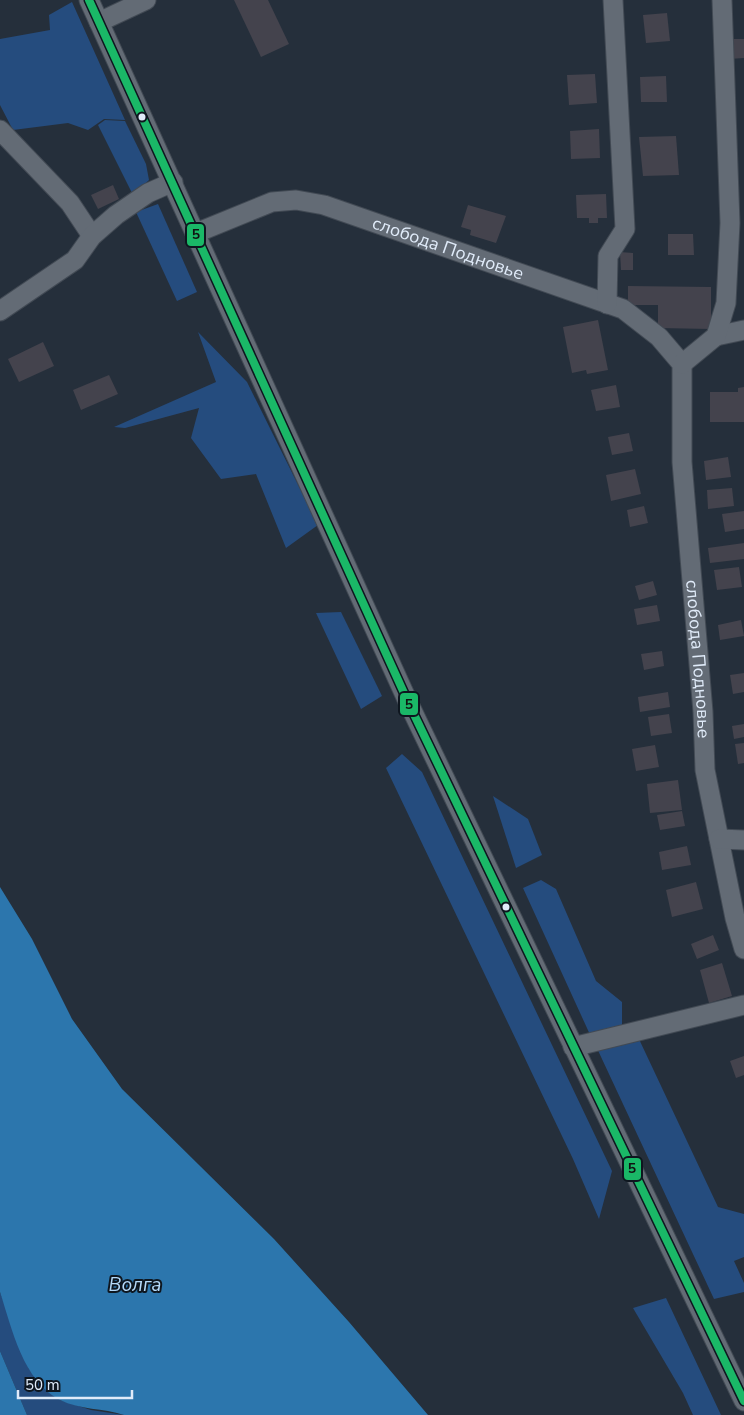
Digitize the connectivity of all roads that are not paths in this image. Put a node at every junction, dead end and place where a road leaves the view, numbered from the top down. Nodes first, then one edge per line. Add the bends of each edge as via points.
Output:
1 (89, 0) edge
2 (146, 0) edge
3 (613, 0) edge
4 (722, 0) edge
5 (99, 22) junction
6 (0, 130) edge
7 (173, 182) junction
8 (196, 233) junction
9 (92, 236) junction
10 (607, 304) junction
11 (0, 311) edge
12 (744, 330) edge
13 (716, 336) junction
14 (682, 364) junction
15 (719, 839) junction
16 (744, 840) edge
17 (744, 948) edge
18 (744, 1005) edge
19 (573, 1047) junction
20 (744, 1401) edge

1 - 5 street
2 - 5 street
3 - 10 street via 625,230 608,256
4 - 13 street via 730,223 726,303
5 - 7 street
6 - 9 street via 70,203
7 - 8 street
7 - 9 street via 148,193
8 - 10 street, слобода Подновье via 272,202 296,200 324,205
8 - 19 street via 409,704
9 - 11 street via 75,260
10 - 14 street, слобода Подновье via 623,310 659,337
12 - 13 street
13 - 14 street
14 - 15 street, слобода Подновье via 682,462 705,770
15 - 16 street
15 - 17 street, слобода Подновье
18 - 19 street
19 - 20 street

